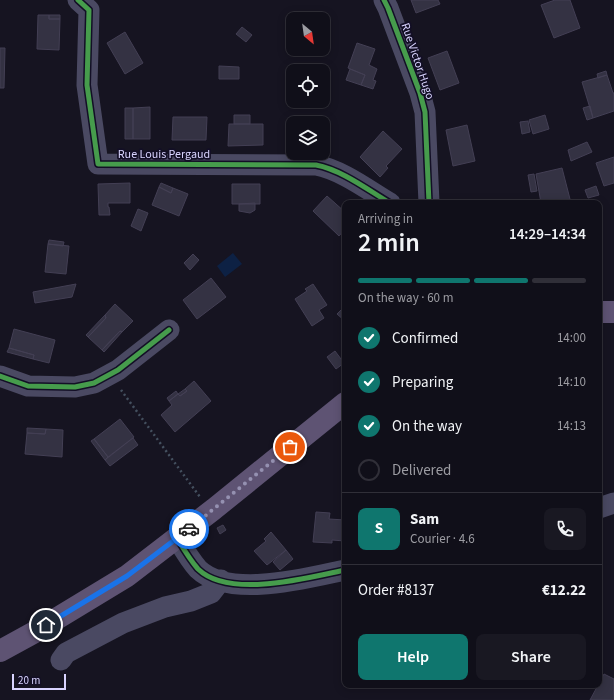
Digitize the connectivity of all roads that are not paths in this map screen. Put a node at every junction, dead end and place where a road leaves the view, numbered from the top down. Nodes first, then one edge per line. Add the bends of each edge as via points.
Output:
1 (78, 0) edge
2 (384, 0) edge
3 (385, 200) edge
4 (430, 200) edge
5 (602, 312) edge
6 (614, 312) edge
7 (169, 330) dead end
8 (0, 376) edge
9 (342, 405) edge
10 (614, 503) edge
11 (602, 507) edge
12 (177, 538) junction
13 (342, 571) edge
14 (221, 580) junction
15 (0, 651) edge
16 (61, 660) dead end

1 - 3 street, Rue Louis Pergaud via 89,10 87,85 98,164 316,165 337,172
2 - 4 street, Rue Victor Hugo via 425,112
5 - 6 main road
7 - 8 street via 118,370 94,383 75,388 28,386
9 - 12 main road
10 - 11 street
12 - 14 street via 198,569
12 - 15 main road via 127,576
13 - 14 street via 278,583 236,584
14 - 16 street via 211,593 191,602 164,607 123,623 66,653

